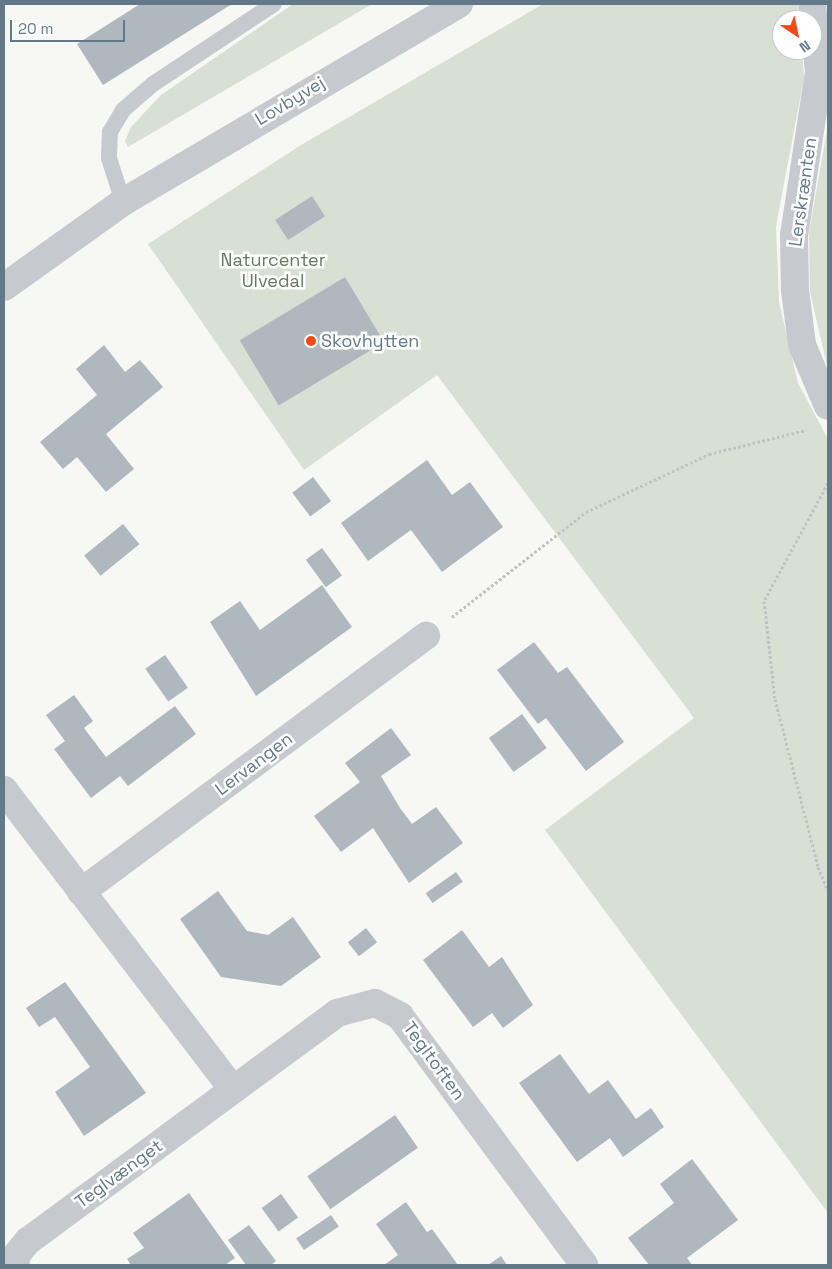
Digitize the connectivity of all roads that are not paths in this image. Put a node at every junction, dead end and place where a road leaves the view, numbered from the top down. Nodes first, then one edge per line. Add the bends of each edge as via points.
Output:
1 (274, 4) edge
2 (459, 4) edge
3 (812, 4) edge
4 (123, 202) junction
5 (4, 287) edge
6 (828, 406) edge
7 (426, 636) road end
8 (4, 790) edge
9 (81, 892) junction
10 (233, 1090) junction
11 (16, 1265) edge
12 (584, 1265) edge

1 - 4 lane via 153,84 123,110 110,132 110,158
2 - 4 street, Lovbyvej
3 - 6 street, Lerskrænten via 819,72 794,235 795,290 802,344
4 - 5 street, Lovbyvej
7 - 9 street, Lervangen
8 - 9 street
9 - 10 street
10 - 11 street, Teglvænget via 28,1241 14,1258
10 - 12 street, Tegltoften via 337,1013 375,1003 400,1016

